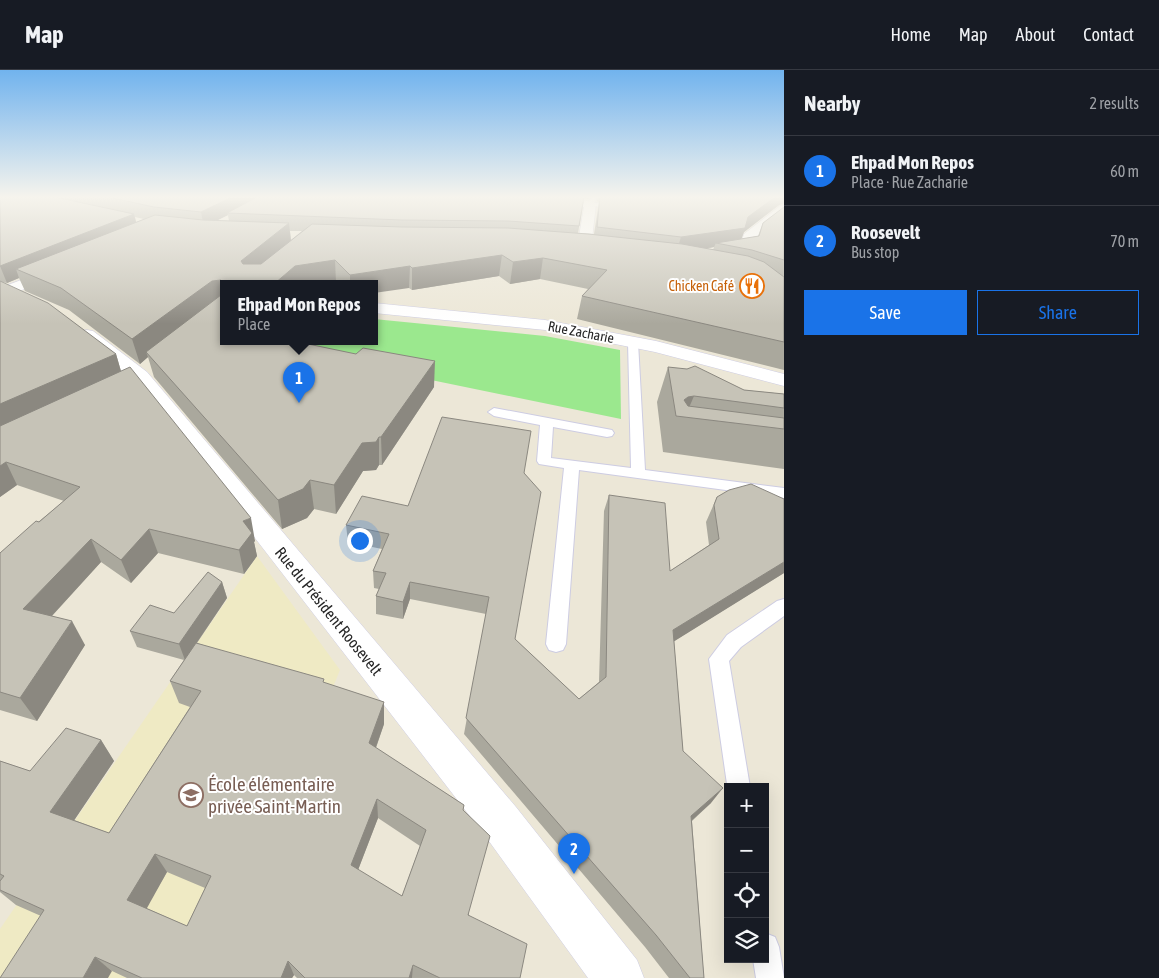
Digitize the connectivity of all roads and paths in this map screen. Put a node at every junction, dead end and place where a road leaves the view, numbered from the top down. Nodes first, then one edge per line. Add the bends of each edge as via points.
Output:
1 (585, 239) edge
2 (749, 239) edge
3 (584, 248) edge
4 (703, 255) edge
5 (66, 266) edge
6 (3, 291) edge
7 (378, 308) edge
8 (633, 342) junction
9 (784, 380) edge
10 (494, 412) dead end
11 (547, 422) junction
12 (607, 433) dead end
13 (572, 465) junction
14 (638, 473) junction
15 (784, 493) edge
16 (784, 606) edge
17 (556, 644) dead end
18 (737, 783) edge
19 (768, 963) edge
20 (619, 978) edge
21 (770, 978) edge

1 - 3 street
2 - 4 street via 747,248
5 - 6 street
6 - 20 street, Rue du Président Roosevelt via 54,312 138,375 501,822
7 - 8 street, Rue Zacharie via 545,325
8 - 9 street, Rue Zacharie
8 - 14 lane
10 - 11 lane
11 - 12 lane
11 - 13 lane via 544,461
13 - 14 lane
13 - 17 lane
14 - 15 lane
16 - 18 lane via 734,641 719,659
19 - 21 lane

